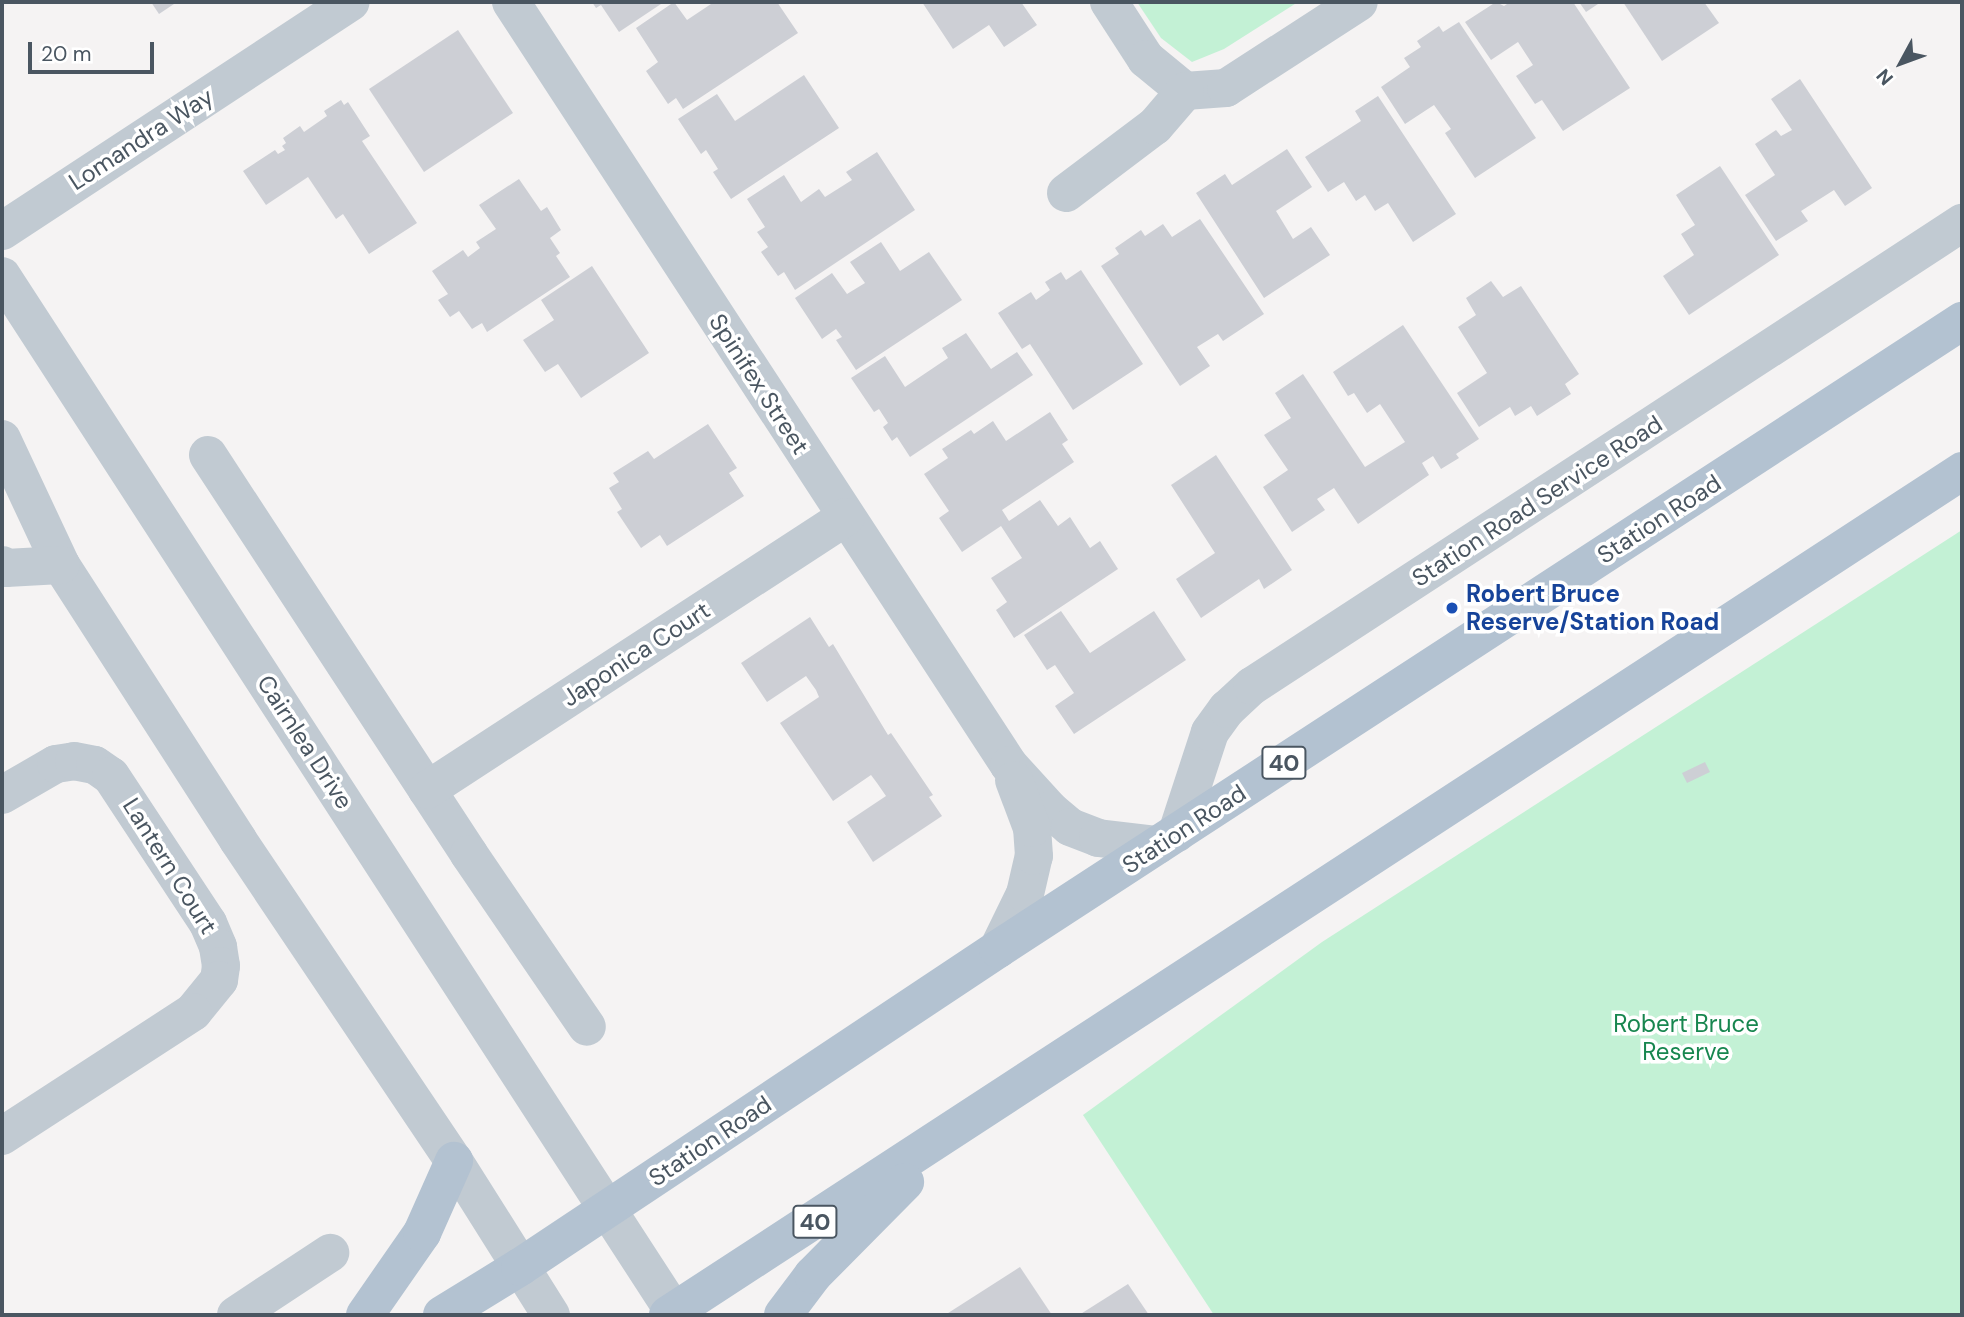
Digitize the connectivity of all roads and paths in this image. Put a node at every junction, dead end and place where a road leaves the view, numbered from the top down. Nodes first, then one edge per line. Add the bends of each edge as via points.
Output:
1 (351, 2) edge
2 (511, 2) edge
3 (1110, 2) edge
4 (1359, 2) edge
5 (1185, 91) junction
6 (1066, 193) dead end
7 (1962, 223) edge
8 (2, 231) edge
9 (2, 276) edge
10 (1962, 321) edge
11 (2, 439) edge
12 (208, 455) dead end
13 (1962, 471) edge
14 (846, 517) junction
15 (2, 565) edge
16 (61, 565) junction
17 (1009, 765) junction
18 (428, 790) junction
19 (2, 795) edge
20 (1168, 839) junction
21 (998, 949) junction
22 (587, 1027) dead end
23 (960, 1126) junction
24 (2, 1136) edge
25 (454, 1161) junction
26 (608, 1208) junction
27 (330, 1253) dead end
28 (520, 1267) junction
29 (672, 1314) edge
30 (236, 1315) edge
31 (365, 1315) edge
32 (442, 1315) edge
33 (551, 1315) edge
34 (783, 1315) edge

1 - 8 street, Lomandra Way
2 - 14 street, Spinifex Street
3 - 5 street via 1146,59
4 - 5 street via 1226,88
5 - 6 street via 1155,126
7 - 20 street, Station Road Service Road via 1252,686 1210,732
9 - 26 street, Cairnlea Drive
10 - 20 main road, Station Road / 40
11 - 16 street
12 - 18 street
13 - 23 main road, 40
14 - 17 street, Spinifex Street
14 - 18 street, Japonica Court
15 - 16 street
16 - 25 street
17 - 20 street, Spinifex Street via 1070,827 1098,838
17 - 21 street, Spinifex Street via 1032,828 1034,856 1025,894
18 - 22 street
19 - 24 street, Lantern Court via 56,764 95,765 111,776 208,923 221,966 219,980 193,1012
20 - 21 main road, Station Road / 40
21 - 26 main road, Station Road / 40
23 - 29 main road, 40
23 - 34 main road via 813,1275
25 - 28 street
25 - 31 main road via 422,1233
26 - 28 main road, Station Road / 40
26 - 29 street, Cairnlea Drive
27 - 30 street
28 - 32 main road, Station Road / 40
28 - 33 street

